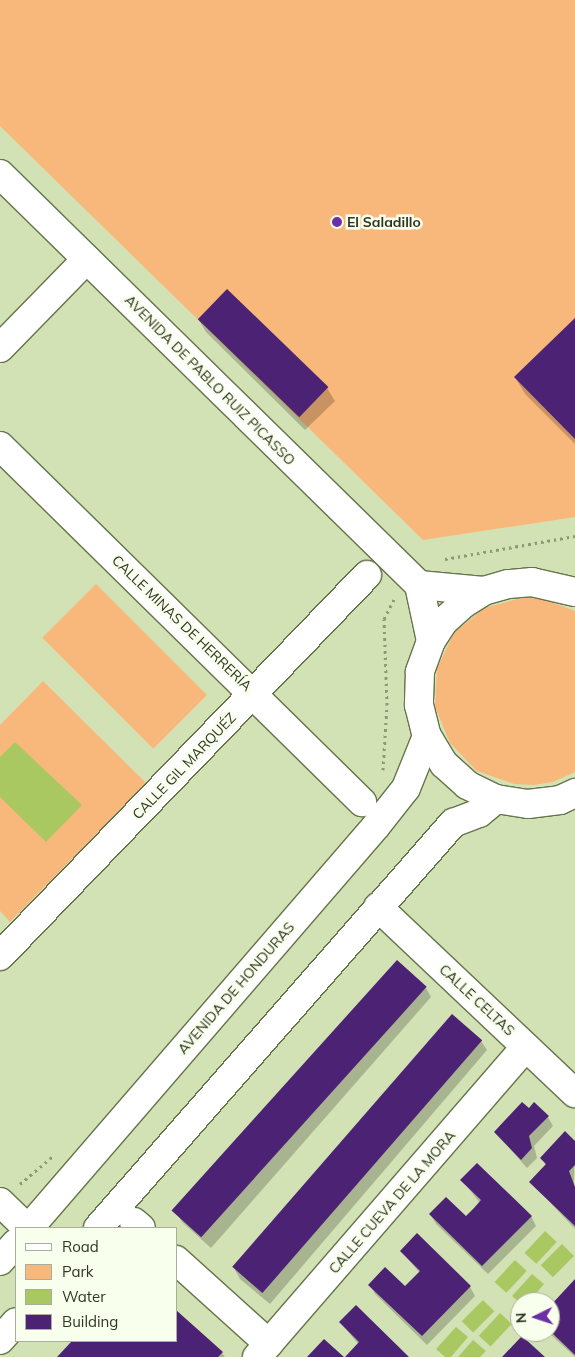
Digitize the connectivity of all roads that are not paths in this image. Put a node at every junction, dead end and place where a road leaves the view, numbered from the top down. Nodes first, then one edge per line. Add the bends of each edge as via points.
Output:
1 (0, 174) edge
2 (87, 259) junction
3 (0, 348) edge
4 (0, 446) edge
5 (367, 575) dead end
6 (419, 585) junction
7 (484, 591) junction
8 (575, 592) edge
9 (431, 641) junction
10 (254, 693) junction
11 (427, 736) junction
12 (575, 793) edge
13 (496, 799) junction
14 (362, 802) dead end
15 (378, 907) junction
16 (2, 949) edge
17 (526, 1047) junction
18 (575, 1092) edge
19 (0, 1202) edge
20 (27, 1227) edge
21 (29, 1227) edge
22 (99, 1227) edge
23 (15, 1244) edge
24 (0, 1261) edge
25 (178, 1262) edge
26 (15, 1323) edge
27 (0, 1340) edge
28 (263, 1350) edge

1 - 2 street, AVENIDA DE PABLO RUIZ PICASSO
2 - 3 street
2 - 6 street, AVENIDA DE PABLO RUIZ PICASSO
4 - 10 street, CALLE MINAS DE HERRERÍA
5 - 10 street, CALLE GIL MARQUÉZ
6 - 7 street
6 - 9 street
7 - 8 street via 532,582
7 - 9 street via 451,615
9 - 11 street via 420,672 419,705
10 - 14 street, CALLE MINAS DE HERRERÍA
10 - 16 street, CALLE GIL MARQUÉZ
11 - 13 street via 444,764 467,785
11 - 21 street, AVENIDA DE HONDURAS via 406,788 376,826
12 - 13 street via 560,800 528,804
13 - 15 street via 479,813 454,823
15 - 17 street, CALLE CELTAS
15 - 22 street
17 - 18 street, CALLE CELTAS
17 - 28 street, CALLE CUEVA DE LA MORA
19 - 20 street
23 - 24 street
25 - 28 street
26 - 27 street

